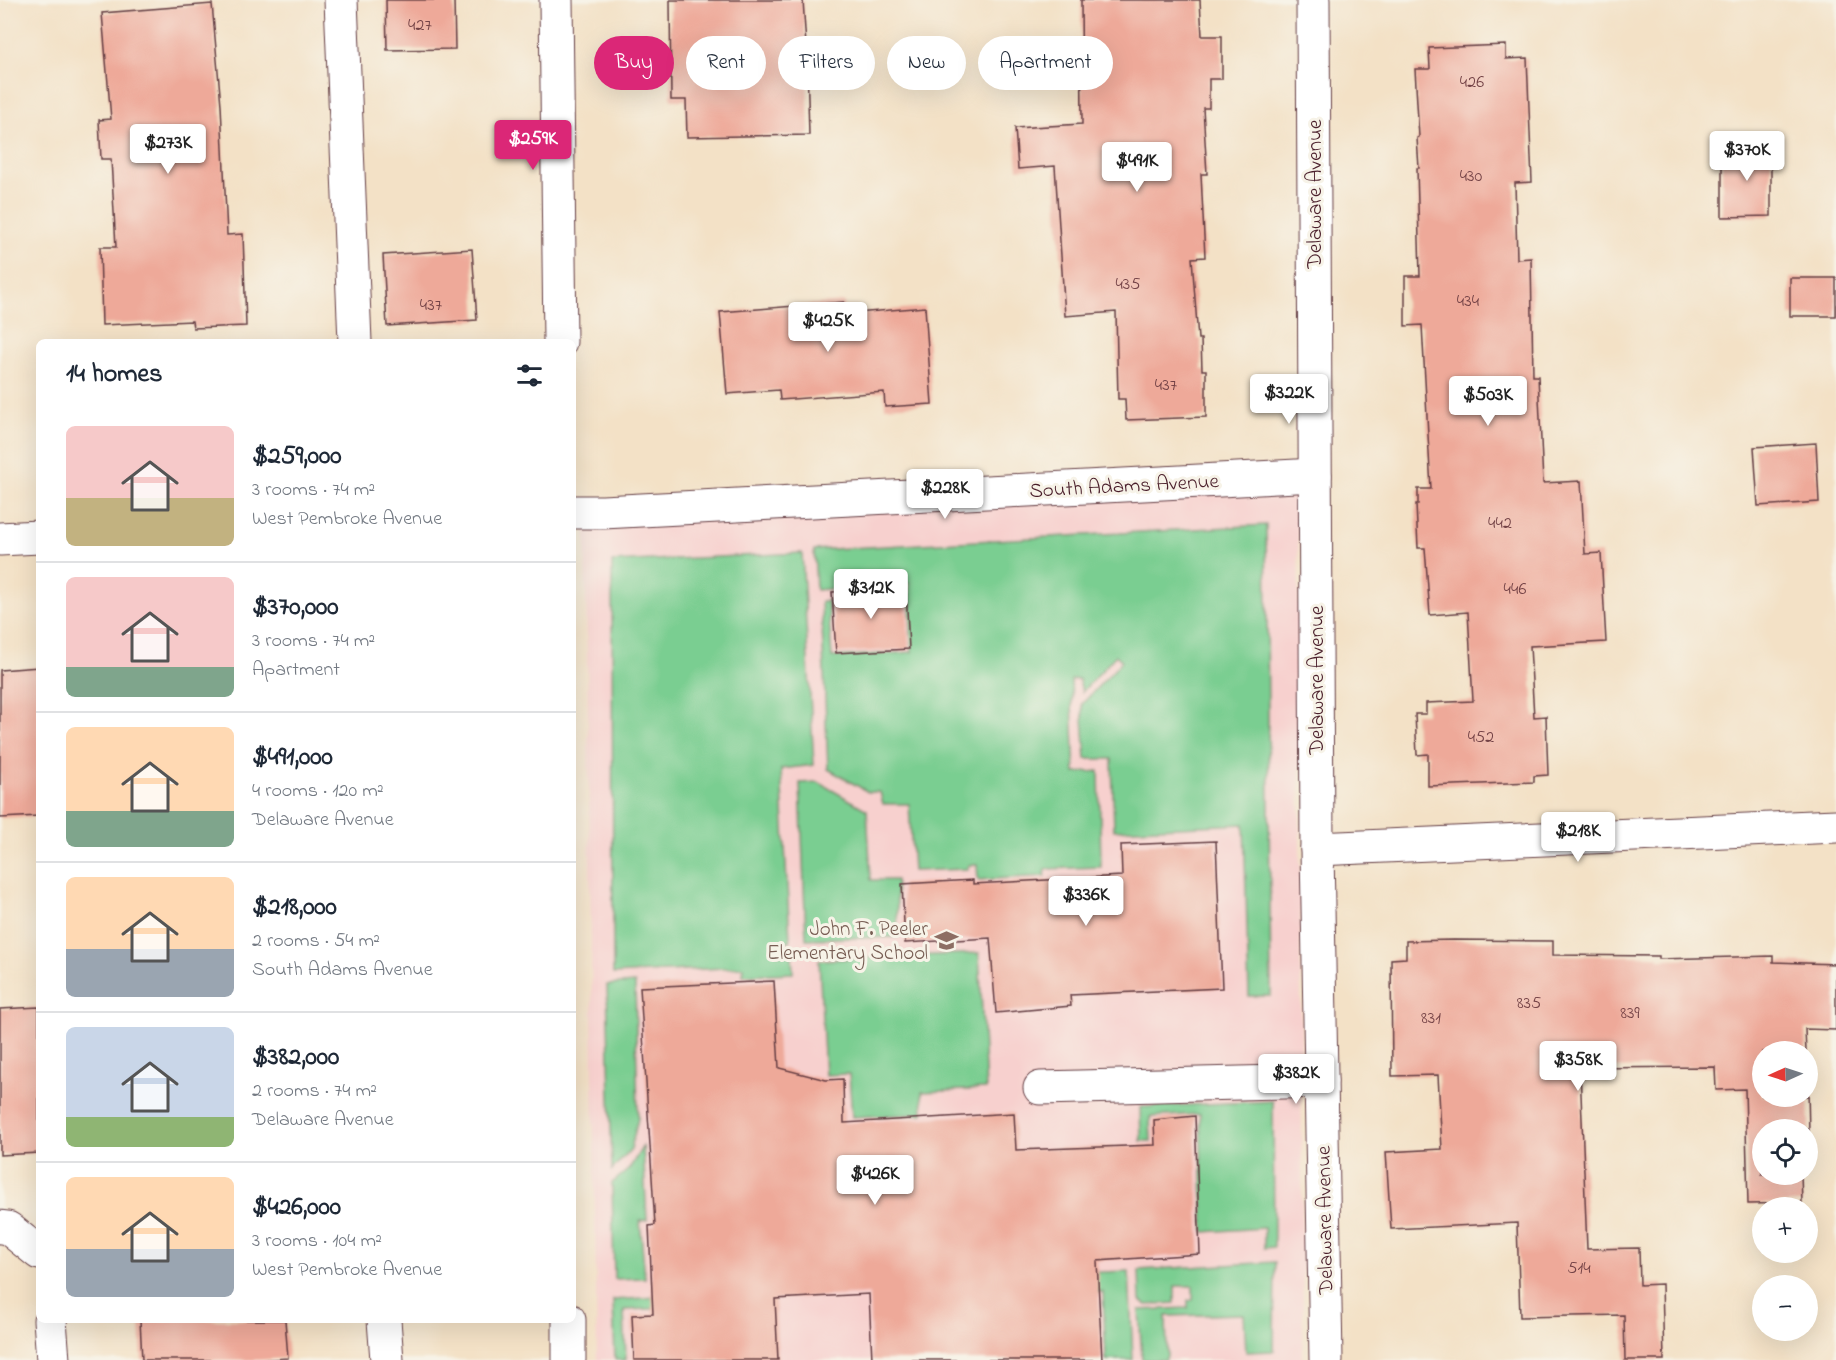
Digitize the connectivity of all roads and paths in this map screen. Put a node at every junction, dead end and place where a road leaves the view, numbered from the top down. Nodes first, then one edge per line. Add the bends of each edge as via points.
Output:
1 (341, 0) edge
2 (556, 0) edge
3 (1313, 0) edge
4 (355, 339) edge
5 (560, 339) edge
6 (1315, 475) junction
7 (576, 512) edge
8 (36, 537) edge
9 (0, 539) edge
10 (1836, 826) edge
11 (1317, 849) junction
12 (1321, 1081) junction
13 (1040, 1088) dead end
14 (0, 1227) edge
15 (36, 1251) edge
16 (50, 1323) edge
17 (384, 1323) edge
18 (569, 1323) edge
19 (53, 1360) edge
20 (387, 1360) edge
21 (569, 1360) edge
22 (1326, 1360) edge

1 - 4 street
2 - 5 street
3 - 6 street, Delaware Avenue
6 - 7 street, South Adams Avenue
6 - 11 street, Delaware Avenue
8 - 9 street
10 - 11 street
11 - 12 street, Delaware Avenue
12 - 13 street
12 - 22 street, Delaware Avenue
14 - 15 street via 8,1228
16 - 19 street
17 - 20 street
18 - 21 street

